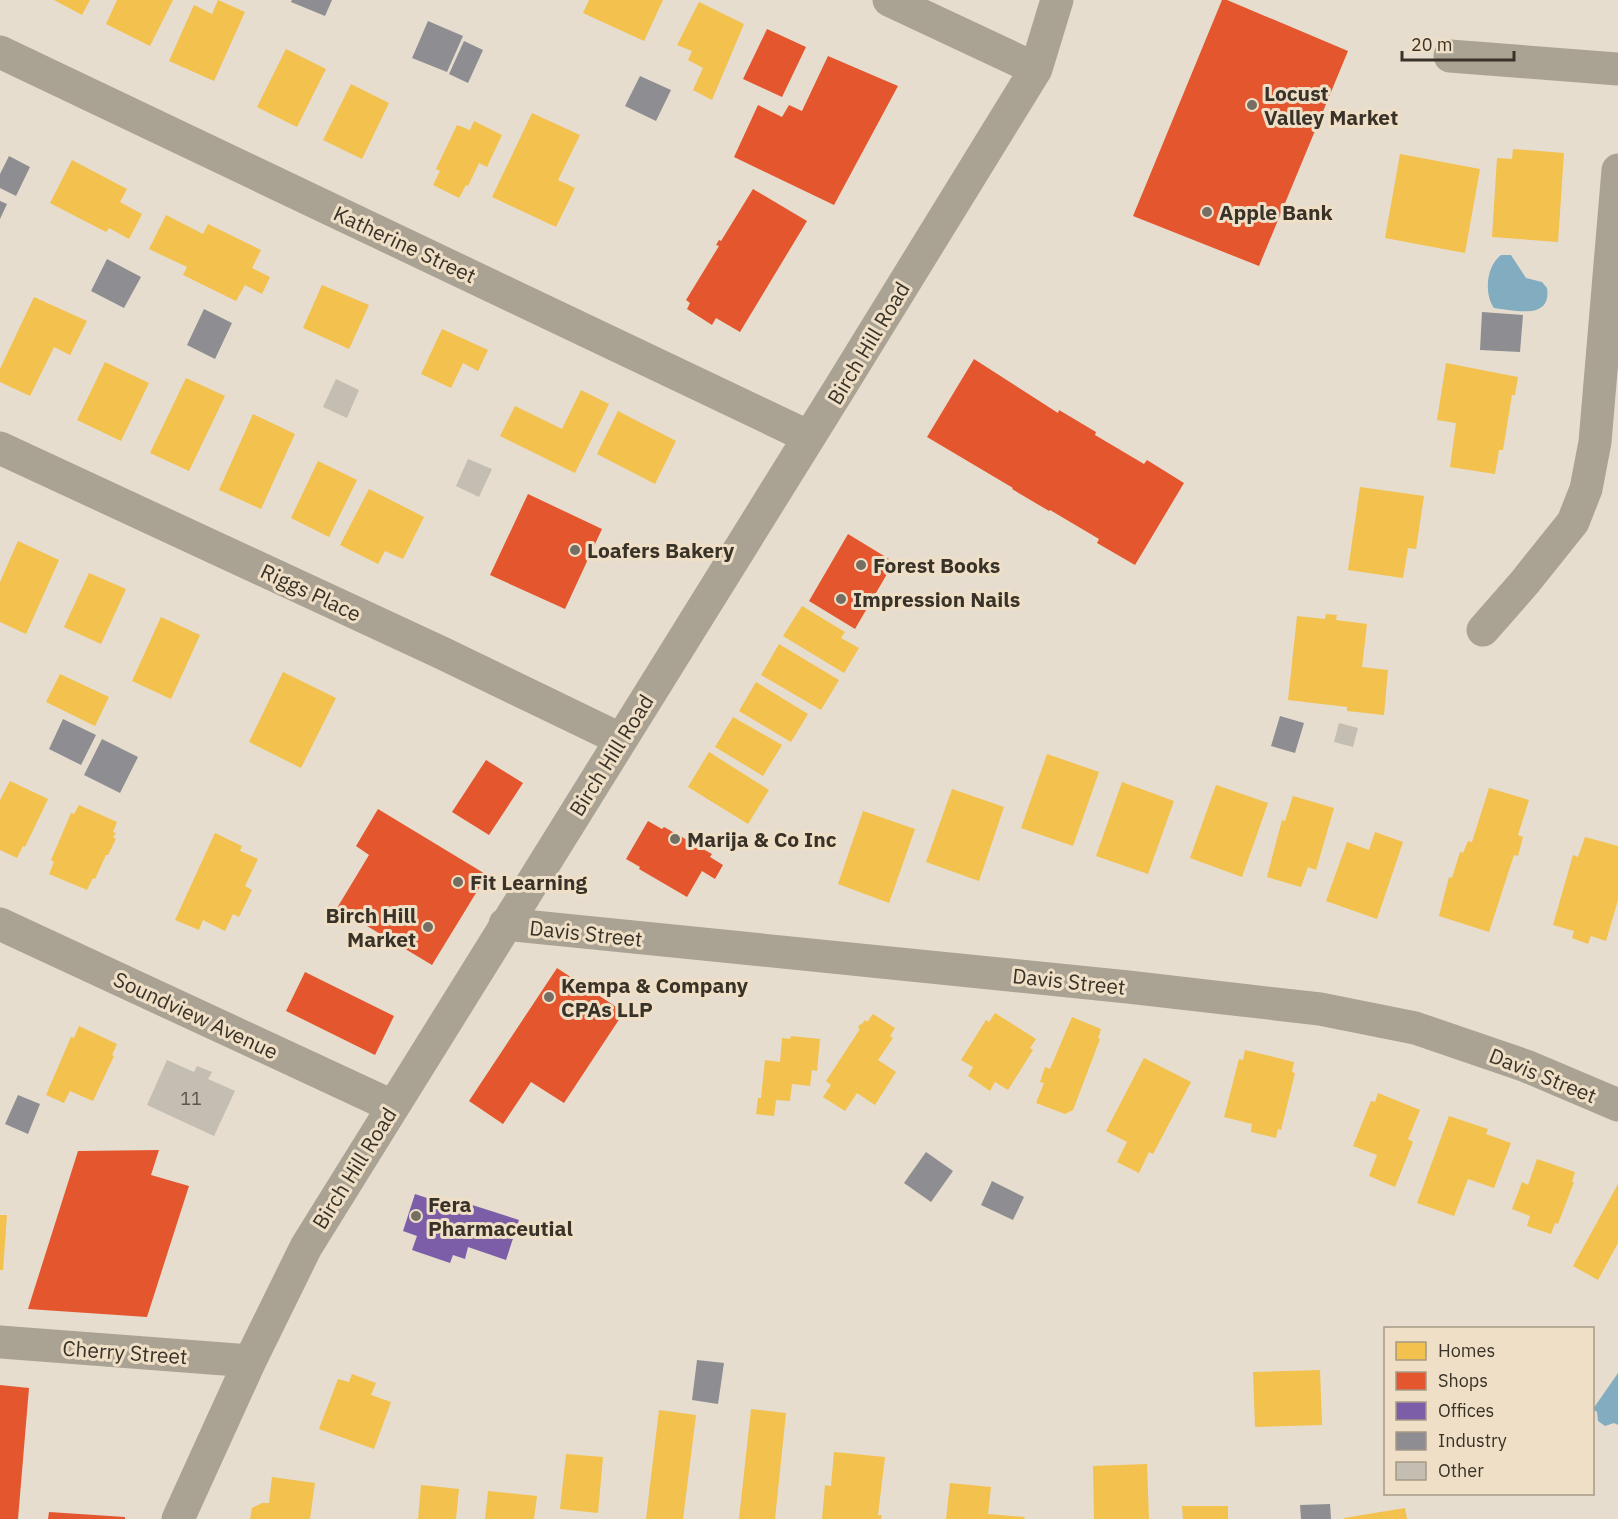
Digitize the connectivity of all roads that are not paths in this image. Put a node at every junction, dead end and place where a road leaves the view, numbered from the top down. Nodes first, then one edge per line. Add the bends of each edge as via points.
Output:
1 (889, 0) edge
2 (1057, 0) edge
3 (0, 52) edge
4 (1450, 56) dead end
5 (1036, 69) junction
6 (1618, 69) edge
7 (1618, 170) edge
8 (809, 437) junction
9 (0, 448) edge
10 (1483, 630) dead end
11 (620, 739) junction
12 (0, 924) edge
13 (505, 924) junction
14 (1618, 1105) edge
15 (392, 1106) junction
16 (0, 1342) edge
17 (250, 1361) junction
18 (178, 1519) edge

1 - 5 street
2 - 5 street, Birch Hill Road
3 - 8 street, Katherine Street
4 - 6 street
5 - 8 street, Birch Hill Road
7 - 10 street via 1595,442 1586,489 1573,522
8 - 11 street, Birch Hill Road
9 - 11 street, Riggs Place
11 - 13 street, Birch Hill Road
12 - 15 street, Soundview Avenue
13 - 14 street, Davis Street via 1320,1009 1415,1028 1526,1066
13 - 15 street, Birch Hill Road
15 - 17 street, Birch Hill Road via 306,1246
16 - 17 street, Cherry Street
17 - 18 street, Birch Hill Road

